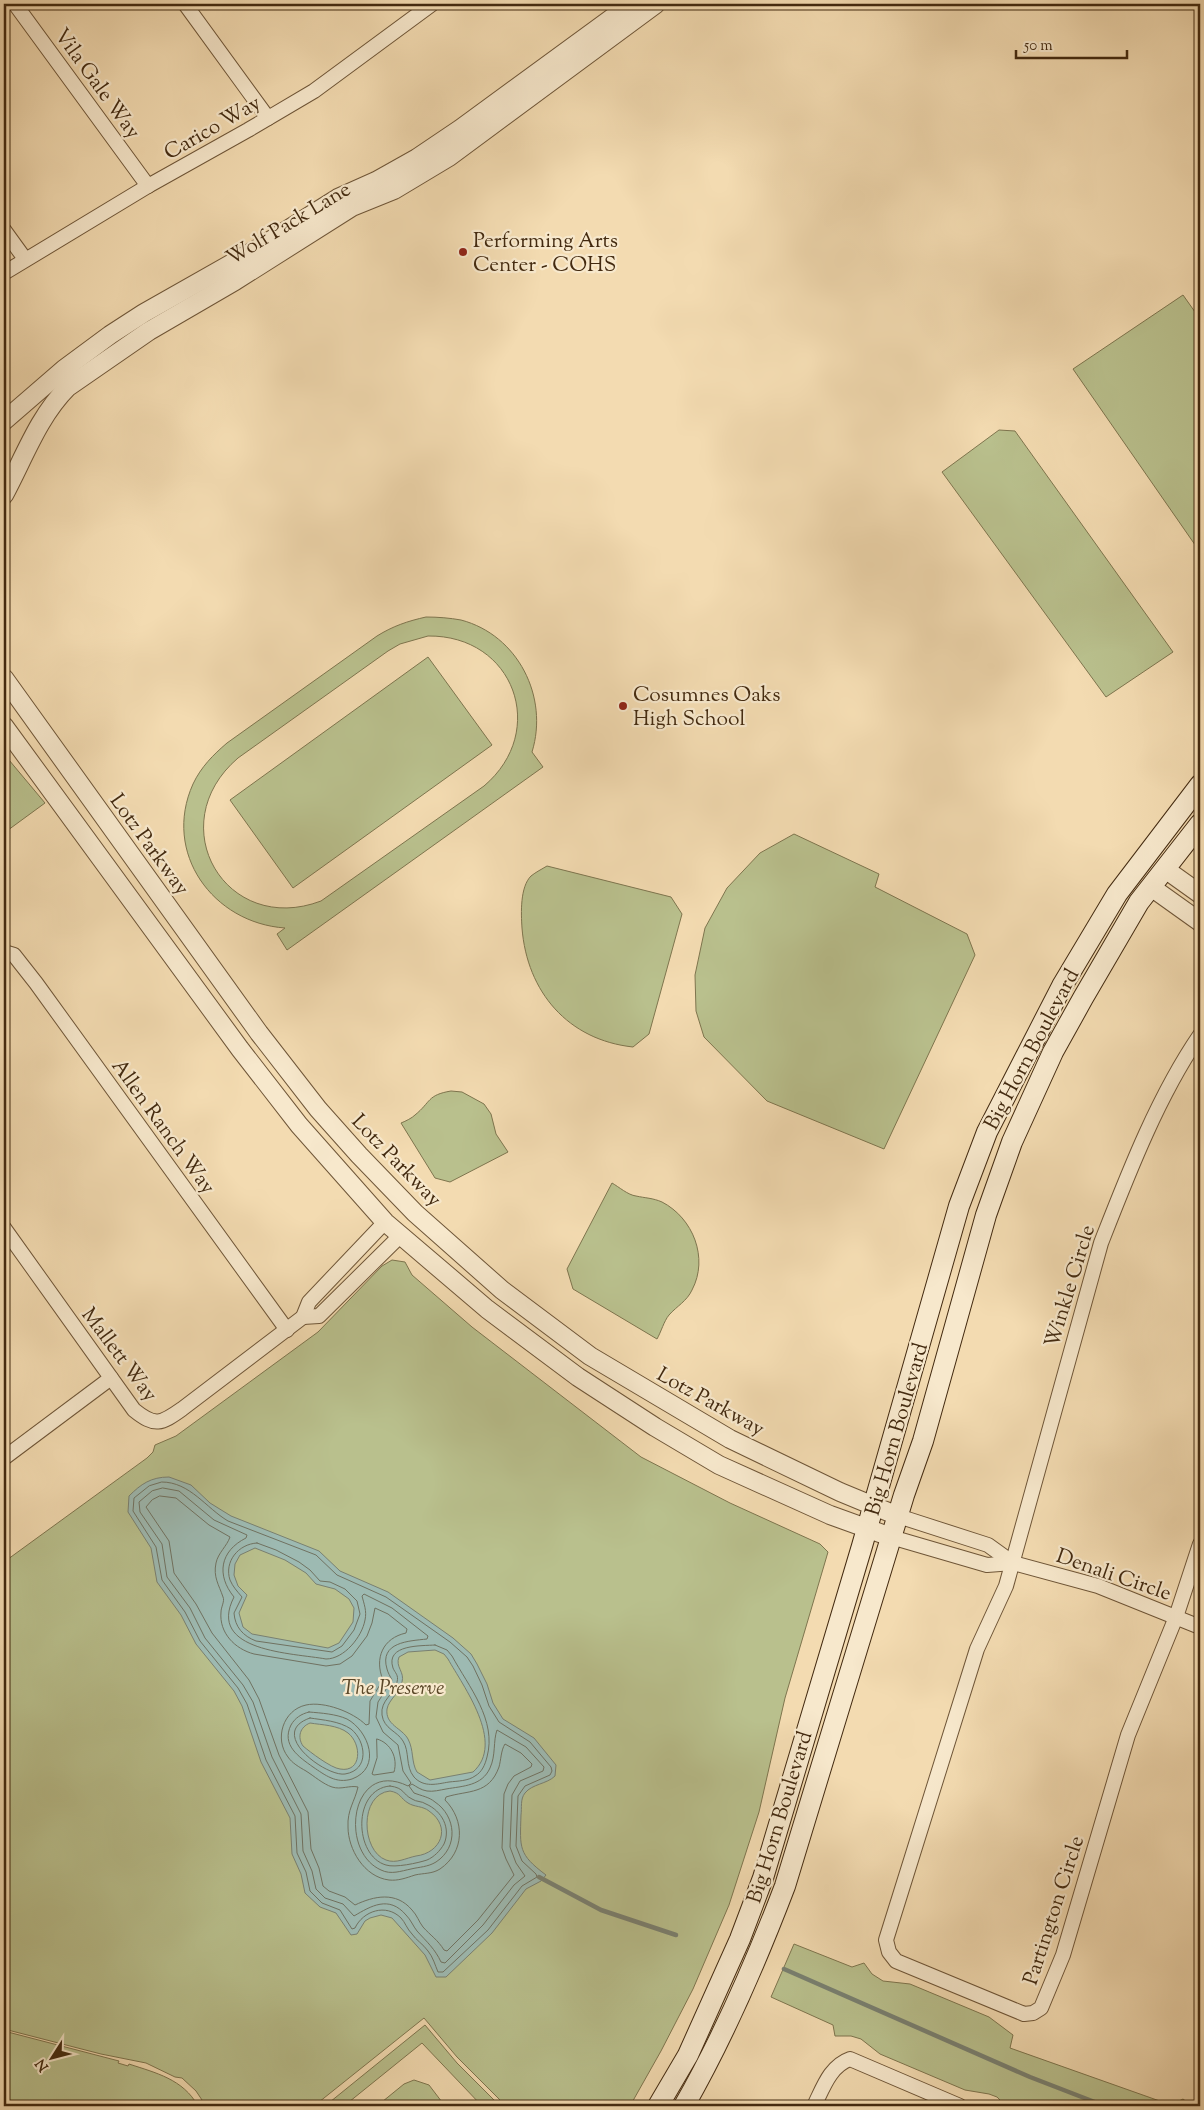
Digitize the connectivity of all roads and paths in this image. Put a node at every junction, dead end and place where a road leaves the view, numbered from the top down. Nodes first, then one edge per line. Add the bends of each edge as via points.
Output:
1 (15, 4) edge
2 (186, 4) edge
3 (432, 4) edge
4 (631, 4) edge
5 (656, 4) edge
6 (268, 118) junction
7 (148, 186) junction
8 (4, 230) edge
9 (25, 259) junction
10 (4, 273) edge
11 (4, 421) edge
12 (4, 495) edge
13 (4, 678) edge
14 (4, 726) edge
15 (1200, 785) edge
16 (1200, 824) edge
17 (1165, 869) junction
18 (1152, 887) junction
19 (1200, 894) edge
20 (1200, 922) edge
21 (4, 952) edge
22 (1200, 1035) edge
23 (385, 1222) junction
24 (4, 1228) edge
25 (401, 1234) junction
26 (303, 1317) junction
27 (287, 1330) junction
28 (111, 1378) junction
29 (4, 1458) edge
30 (873, 1507) junction
31 (898, 1516) junction
32 (866, 1529) junction
33 (891, 1537) junction
34 (1200, 1544) edge
35 (1012, 1562) junction
36 (1176, 1617) junction
37 (1200, 1627) edge
38 (658, 2106) edge
39 (684, 2106) edge
40 (814, 2106) edge
41 (960, 2106) edge

1 - 7 street, Vila Gale Way
2 - 6 street
3 - 6 street, Carico Way via 314,91
4 - 11 street, Wolf Pack Lane via 417,158 338,198 110,335 57,374
5 - 12 street, Wolf Pack Lane via 443,161 394,190 352,207 149,331 68,387 45,416
6 - 7 street, Carico Way
7 - 9 street, Carico Way
8 - 9 street
9 - 10 street, Carico Way
13 - 30 street, Lotz Parkway via 271,1048 318,1109 415,1213 502,1290 590,1356 730,1439
14 - 23 street via 299,1125
15 - 30 main road, Big Horn Boulevard via 1117,894 1062,986 987,1132 959,1206
16 - 17 main road, Big Horn Boulevard
17 - 18 main road, Big Horn Boulevard
17 - 19 street
18 - 20 street
18 - 31 main road, Big Horn Boulevard via 1074,1013 1012,1142 986,1215 923,1440
21 - 27 street, Allen Ranch Way via 14,955 36,984
22 - 35 street, Winkle Circle via 1170,1083 1100,1243
23 - 25 street
23 - 26 street, Mallett Way via 309,1302
24 - 28 street, Mallett Way
25 - 26 street, Mallett Way via 319,1316
25 - 32 street via 487,1310 578,1377 655,1427 719,1465
26 - 27 street, Mallett Way
27 - 28 street, Mallett Way via 182,1409 157,1423 146,1420 134,1410
28 - 29 street
30 - 31 street, Lotz Parkway
30 - 32 main road, Big Horn Boulevard
31 - 33 main road, Big Horn Boulevard
31 - 35 street, Denali Circle via 988,1545
32 - 33 street
32 - 38 main road, Big Horn Boulevard via 763,1878 740,1939 688,2055
33 - 35 street, Denali Circle via 987,1565
33 - 39 main road, Big Horn Boulevard via 785,1886 722,2035
34 - 36 street, Partington Circle
35 - 36 street, Denali Circle via 1098,1586
35 - 36 street, Partington Circle via 1004,1590 977,1649 886,1940 889,1952 896,1960 1024,2014 1041,2008 1062,1955 1128,1735
36 - 37 street, Denali Circle
40 - 41 street via 833,2071 850,2058

